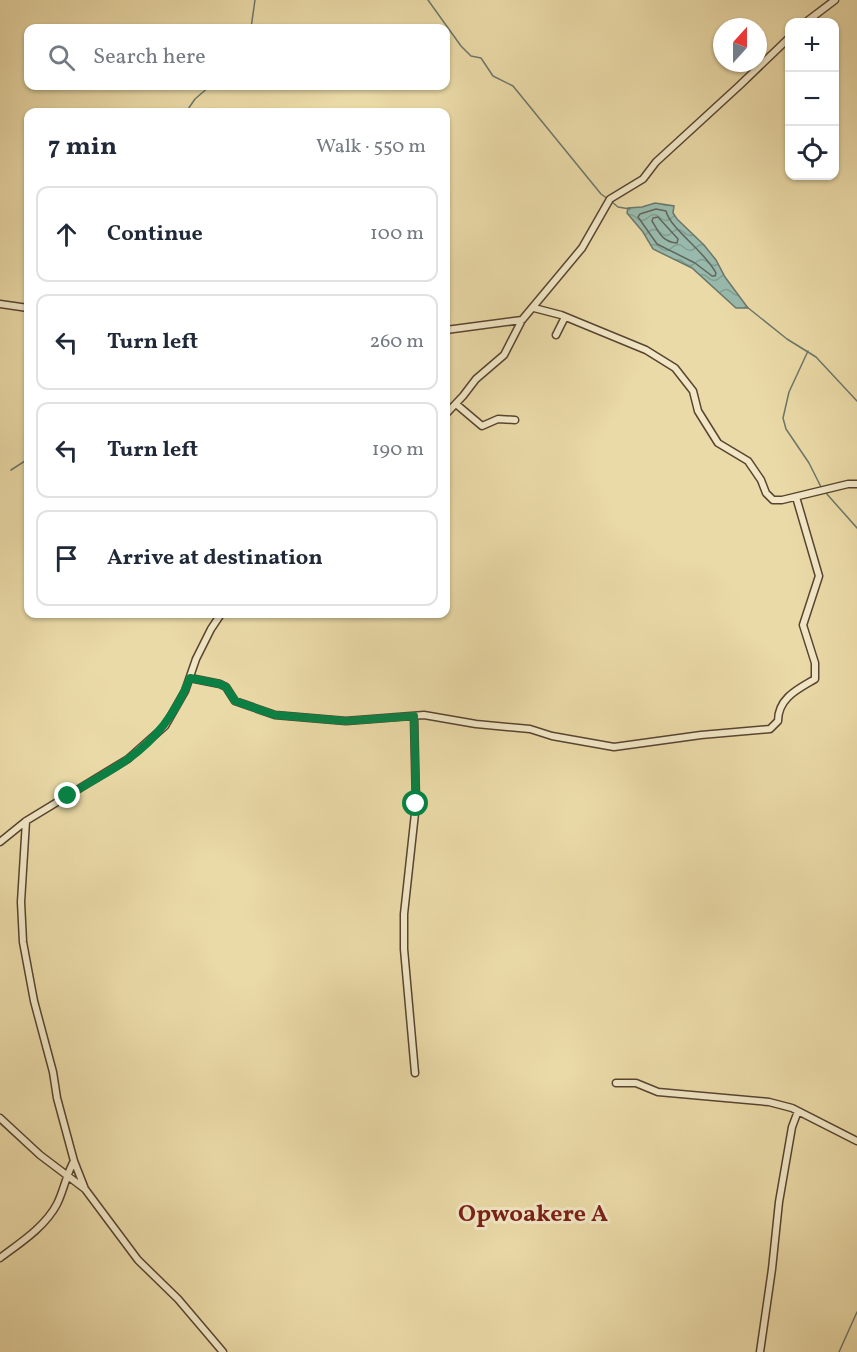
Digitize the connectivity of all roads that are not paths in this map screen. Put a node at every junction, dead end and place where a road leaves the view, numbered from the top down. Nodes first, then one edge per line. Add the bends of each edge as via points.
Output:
1 (835, 0) edge
2 (811, 18) edge
3 (785, 41) edge
4 (0, 304) edge
5 (24, 307) edge
6 (534, 308) junction
7 (565, 317) junction
8 (522, 320) junction
9 (450, 329) edge
10 (556, 335) dead end
11 (456, 404) junction
12 (450, 410) edge
13 (515, 420) dead end
14 (857, 484) edge
15 (796, 497) junction
16 (218, 618) edge
17 (190, 678) junction
18 (414, 716) junction
19 (27, 821) junction
20 (0, 842) edge
21 (415, 1073) dead end
22 (616, 1083) dead end
23 (798, 1111) junction
24 (0, 1118) edge
25 (857, 1141) edge
26 (74, 1161) junction
27 (66, 1175) junction
28 (85, 1189) junction
29 (0, 1258) edge
30 (223, 1352) edge
31 (760, 1352) edge

1 - 2 street
3 - 6 street via 656,162 643,179 610,199 582,248
4 - 5 street
6 - 7 street
6 - 8 street
7 - 10 street
7 - 15 street via 646,350 675,369 693,391 698,411 718,443 748,461 769,497
8 - 9 street
8 - 11 street via 504,355 476,379
11 - 12 street
11 - 13 street via 482,426 498,419
14 - 15 street
15 - 18 street via 819,576 804,625 816,674 815,679 790,694 770,729 614,747 530,729
16 - 17 street
17 - 18 street via 220,684 235,701 275,715 346,721
17 - 19 street via 173,715 137,752
18 - 21 street via 416,804 404,949
19 - 20 street
19 - 26 street via 21,902 23,942
22 - 23 street via 636,1083 658,1092 769,1102
23 - 25 street
23 - 31 street via 779,1202
24 - 27 street
26 - 27 street
26 - 28 street
27 - 28 street
27 - 29 street via 60,1198 46,1220
28 - 30 street via 138,1260

